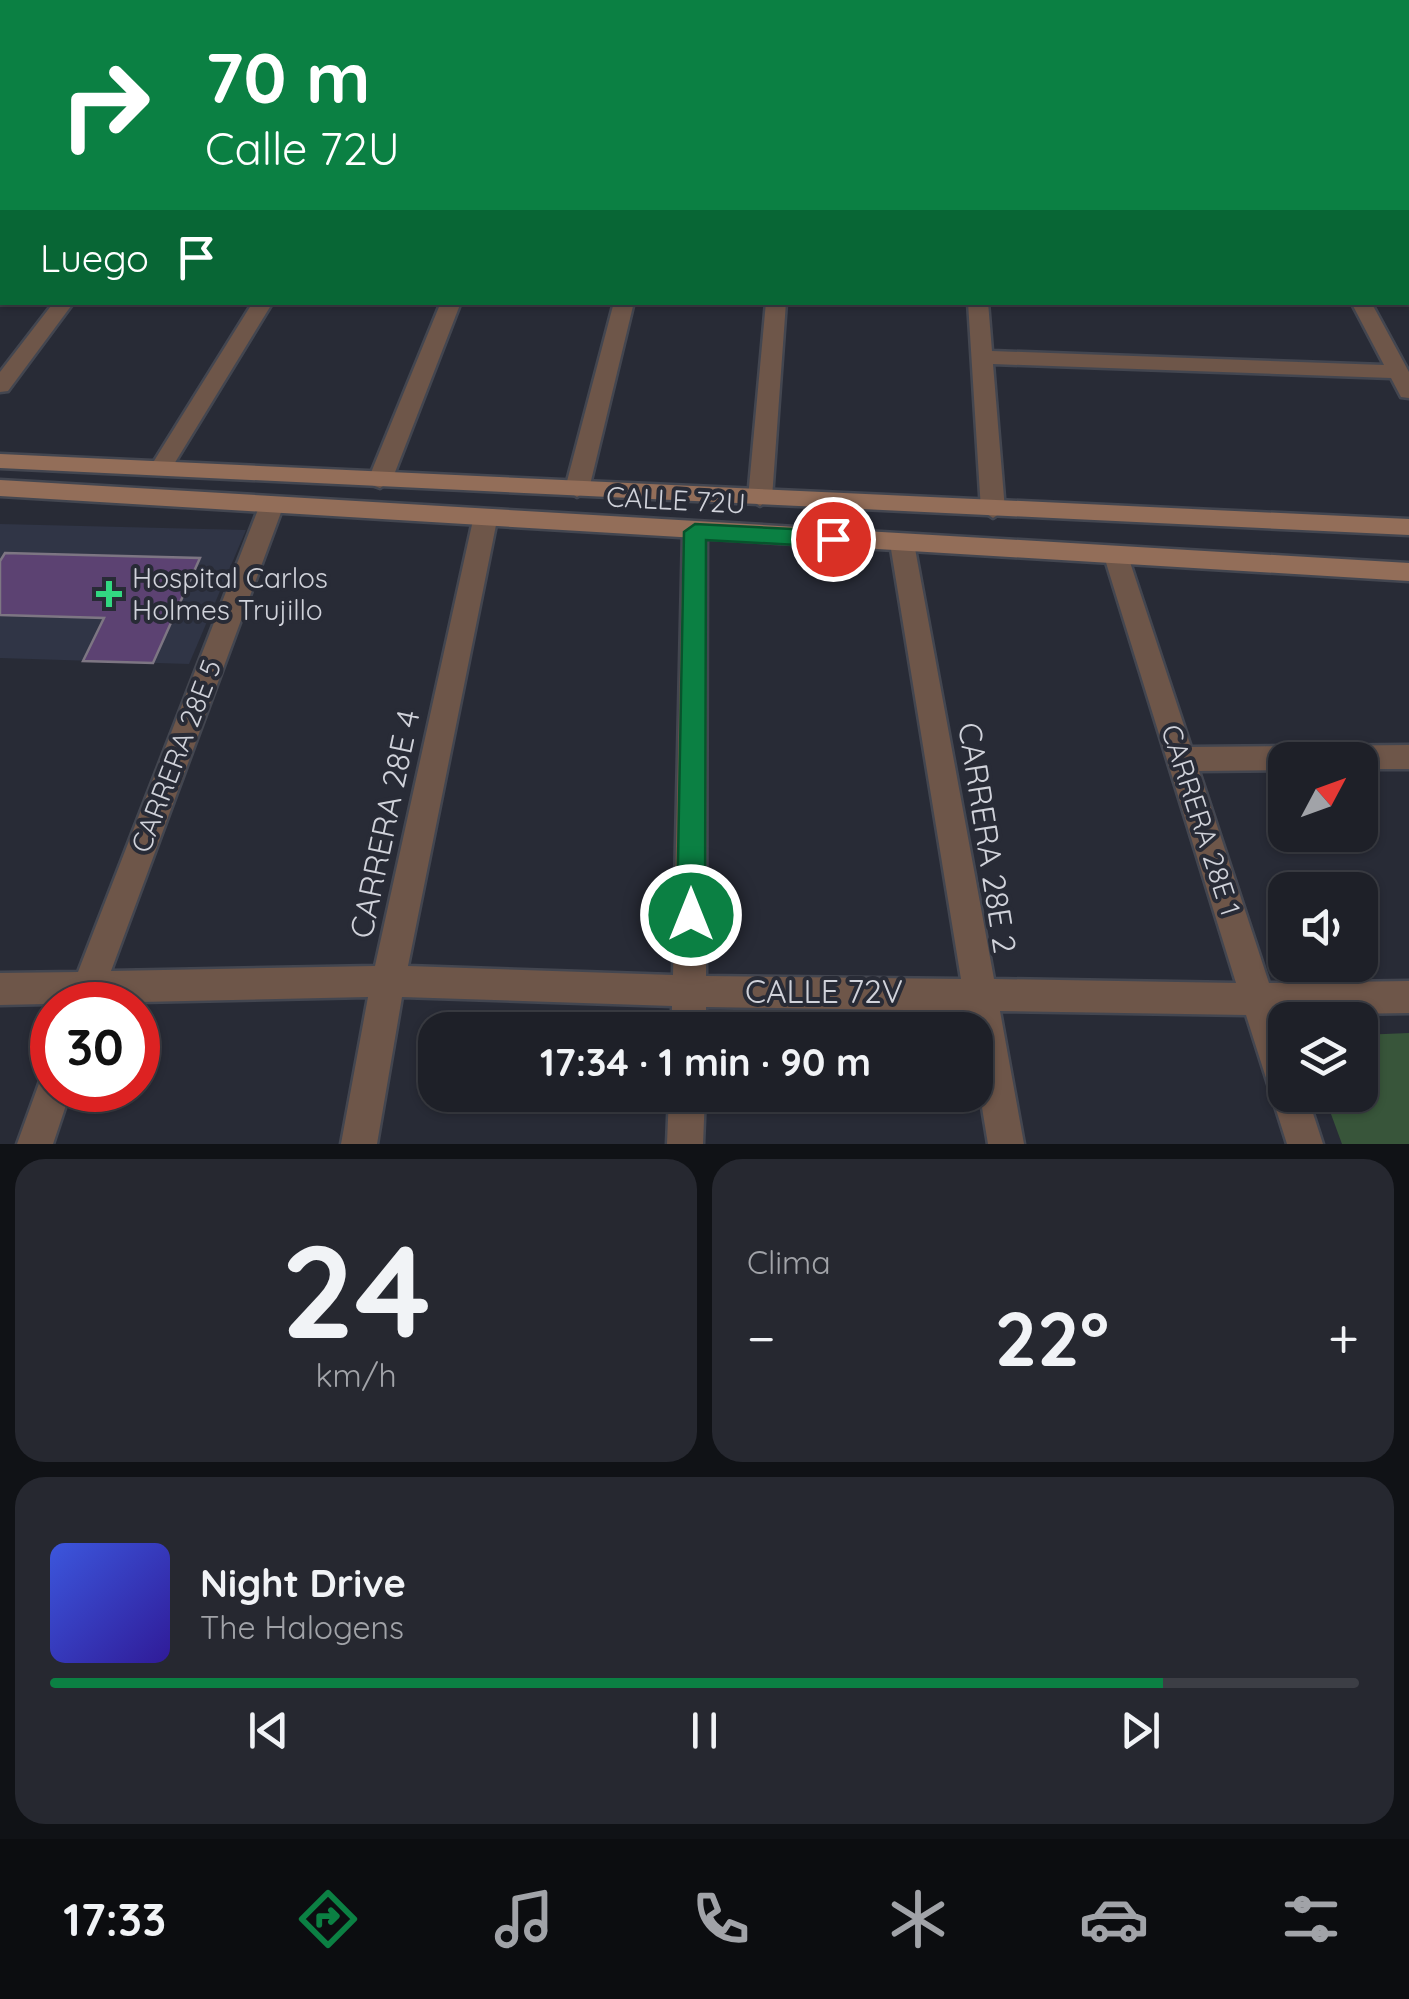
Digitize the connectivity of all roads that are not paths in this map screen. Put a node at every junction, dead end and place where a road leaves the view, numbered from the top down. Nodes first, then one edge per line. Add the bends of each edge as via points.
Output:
1 (63, 305) edge
2 (261, 305) edge
3 (450, 305) edge
4 (623, 305) edge
5 (776, 305) edge
6 (978, 305) edge
7 (1363, 305) edge
8 (984, 356) junction
9 (1404, 382) edge
10 (0, 386) edge
11 (0, 460) edge
12 (160, 468) junction
13 (380, 480) junction
14 (0, 488) edge
15 (577, 488) junction
16 (760, 498) junction
17 (271, 507) junction
18 (993, 510) junction
19 (485, 520) junction
20 (1409, 528) edge
21 (695, 532) junction
22 (902, 543) junction
23 (1116, 556) junction
24 (1409, 572) edge
25 (1409, 757) edge
26 (1182, 759) junction
27 (388, 981) junction
28 (91, 982) edge
29 (0, 989) edge
30 (30, 991) edge
31 (690, 991) junction
32 (160, 992) edge
33 (977, 992) junction
34 (1409, 997) edge
35 (1258, 998) junction
36 (689, 1012) edge
37 (1268, 1030) edge
38 (45, 1112) edge
39 (687, 1112) edge
40 (1294, 1112) edge
41 (34, 1144) edge
42 (359, 1144) edge
43 (686, 1144) edge
44 (1006, 1144) edge
45 (1304, 1144) edge

1 - 10 street
2 - 12 street
3 - 13 street
4 - 15 street
5 - 16 street
6 - 8 street
7 - 9 street
8 - 9 street
8 - 18 street
11 - 12 street, CALLE 72U
12 - 13 street, CALLE 72U
13 - 15 street, CALLE 72U
14 - 17 street, CALLE 72U
15 - 16 street, CALLE 72U
16 - 18 street, CALLE 72U
17 - 19 street, CALLE 72U
17 - 28 street, CARRERA 28E 5
18 - 20 street, CALLE 72U
19 - 21 street, CALLE 72U
19 - 27 street, CARRERA 28E 4
21 - 22 street, CALLE 72U
21 - 31 street
22 - 23 street, CALLE 72U
22 - 33 street, CARRERA 28E 2
23 - 24 street, CALLE 72U
23 - 26 street, CARRERA 28E 1
25 - 26 street
26 - 35 street, CARRERA 28E 1
27 - 31 street, CALLE 72V
27 - 32 street, CALLE 72V
27 - 42 street, CARRERA 28E 4
29 - 30 street, CALLE 72V
31 - 33 street, CALLE 72V
31 - 36 street
33 - 35 street, CALLE 72V
33 - 44 street, CARRERA 28E 2
34 - 35 street, CALLE 72V
35 - 37 street, CARRERA 28E 1
38 - 41 street
39 - 43 street
40 - 45 street

